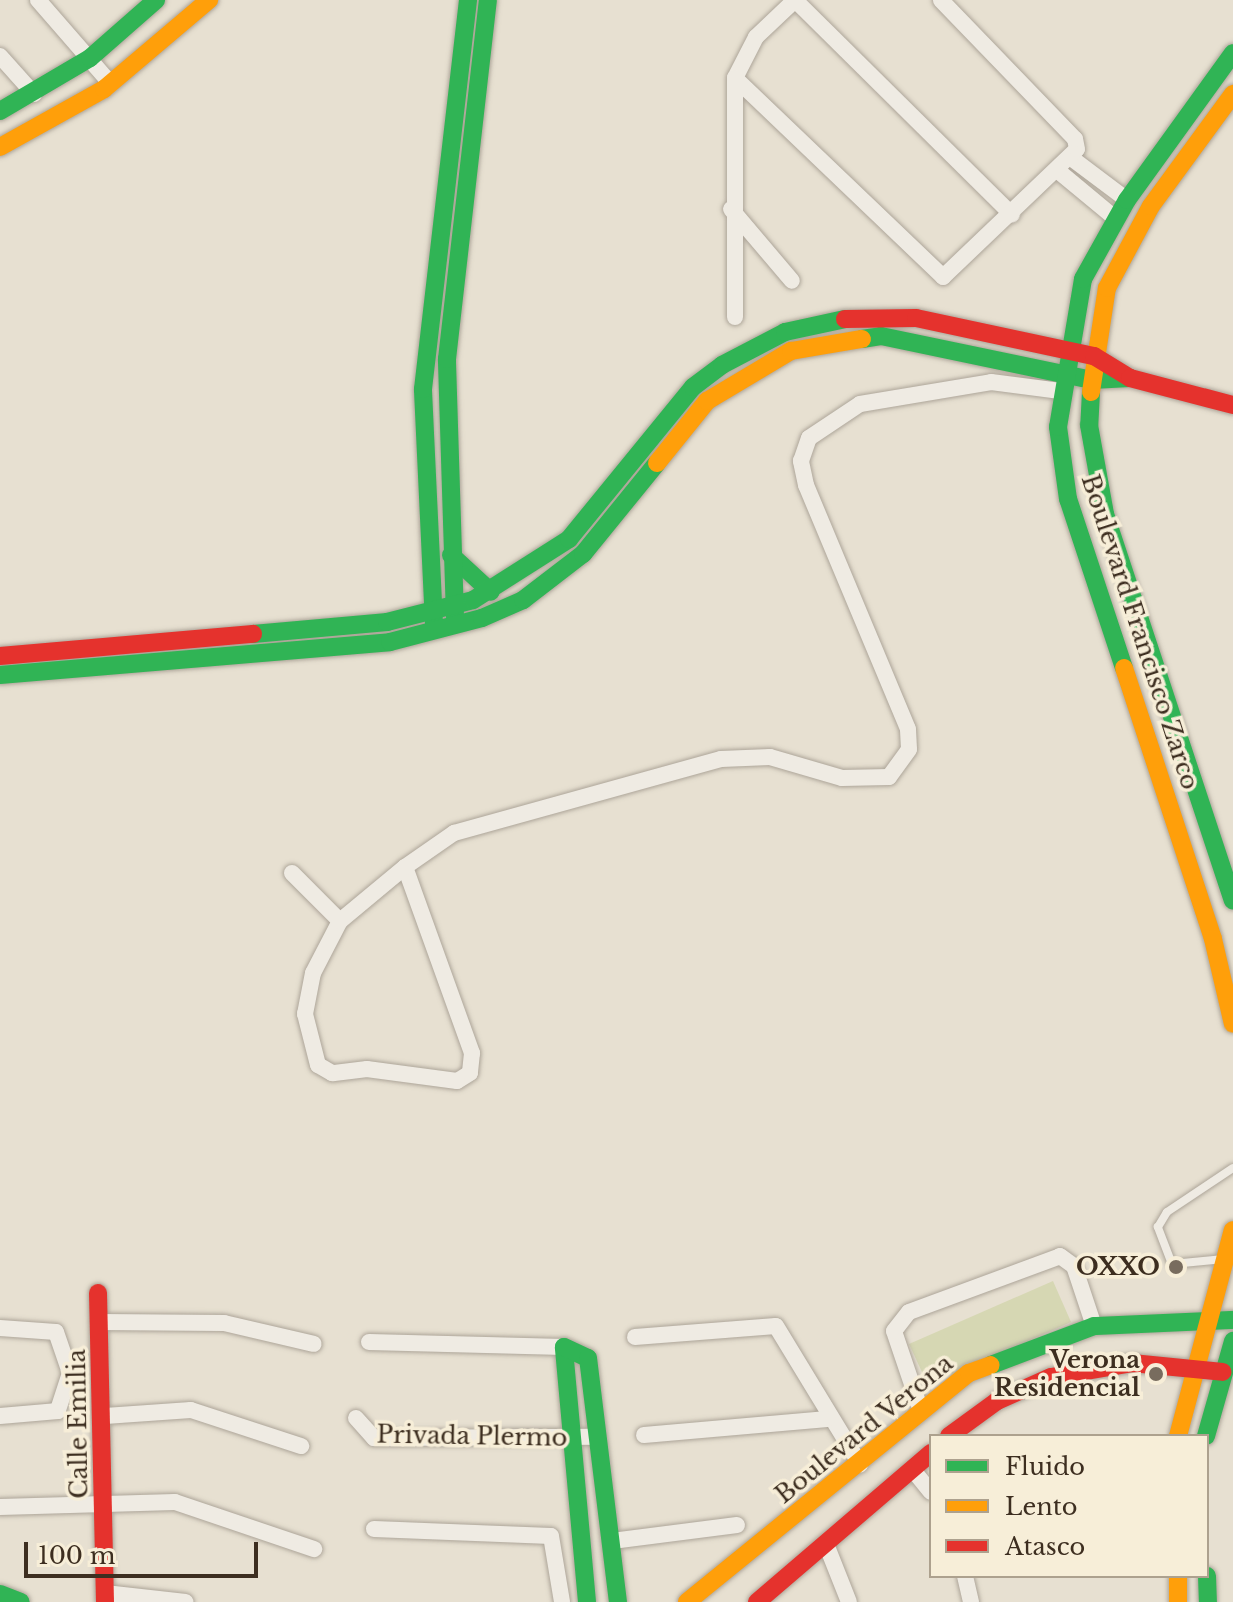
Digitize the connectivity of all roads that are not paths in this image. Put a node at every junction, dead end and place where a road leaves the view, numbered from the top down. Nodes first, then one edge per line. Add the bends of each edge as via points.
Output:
1 (38, 0) edge
2 (156, 0) edge
3 (209, 0) edge
4 (468, 0) edge
5 (488, 0) edge
6 (795, 0) edge
7 (941, 0) edge
8 (1233, 53) edge
9 (0, 56) edge
10 (90, 58) junction
11 (735, 78) junction
12 (111, 84) junction
13 (34, 94) junction
14 (1233, 94) edge
15 (0, 111) edge
16 (0, 147) edge
17 (1070, 157) junction
18 (1057, 170) junction
19 (1127, 200) junction
20 (731, 209) junction
21 (1012, 215) junction
22 (1116, 219) junction
23 (792, 281) dead end
24 (735, 317) dead end
25 (1067, 350) junction
26 (1092, 368) junction
27 (1061, 382) junction
28 (1233, 405) edge
29 (451, 555) junction
30 (491, 592) junction
31 (453, 606) junction
32 (431, 613) junction
33 (457, 626) junction
34 (436, 632) junction
35 (40, 652) junction
36 (0, 656) edge
37 (42, 672) junction
38 (0, 675) edge
39 (405, 867) junction
40 (292, 873) dead end
41 (1233, 900) edge
42 (340, 921) junction
43 (1233, 1024) edge
44 (1233, 1168) edge
45 (1233, 1230) edge
46 (1226, 1259) junction
47 (98, 1293) dead end
48 (1206, 1317) junction
49 (1233, 1320) edge
50 (100, 1322) junction
51 (1094, 1326) junction
52 (0, 1328) edge
53 (635, 1337) dead end
54 (1233, 1341) edge
55 (369, 1342) dead end
56 (314, 1344) dead end
57 (564, 1347) junction
58 (1192, 1369) junction
59 (101, 1372) junction
60 (1223, 1372) junction
61 (70, 1373) junction
62 (920, 1408) junction
63 (0, 1416) edge
64 (105, 1416) junction
65 (356, 1418) dead end
66 (827, 1419) junction
67 (952, 1434) edge
68 (1178, 1434) edge
69 (1207, 1434) edge
70 (644, 1435) dead end
71 (598, 1437) junction
72 (575, 1439) junction
73 (301, 1446) dead end
74 (929, 1455) edge
75 (860, 1464) junction
76 (913, 1470) junction
77 (929, 1490) edge
78 (103, 1505) junction
79 (0, 1507) edge
80 (737, 1525) dead end
81 (374, 1529) dead end
82 (612, 1541) junction
83 (826, 1544) junction
84 (314, 1549) dead end
85 (585, 1577) junction
86 (965, 1578) edge
87 (1178, 1578) edge
88 (1207, 1578) edge
89 (563, 1579) junction
90 (0, 1594) edge
91 (105, 1598) edge
92 (620, 1599) edge
93 (21, 1602) edge
94 (185, 1602) edge
95 (562, 1602) edge
96 (587, 1602) edge
97 (687, 1602) edge
98 (757, 1602) edge
99 (849, 1602) edge
100 (971, 1602) edge
101 (1178, 1602) edge
102 (1208, 1602) edge

1 - 10 street
2 - 10 street
3 - 12 street
4 - 32 street via 423,389
5 - 29 street via 447,359
6 - 11 street via 756,37
6 - 21 street
7 - 17 street via 1075,139
8 - 19 street, Boulevard Francisco Zarco
9 - 13 street
10 - 12 street
10 - 13 street
11 - 20 street
11 - 21 street via 932,273 952,275
12 - 16 street
13 - 15 street
14 - 26 street, Boulevard Francisco Zarco via 1124,250 1107,288
17 - 18 street
17 - 19 street
18 - 21 street
18 - 22 street
19 - 22 street, Boulevard Francisco Zarco
20 - 23 street
20 - 24 street
22 - 25 street, Boulevard Francisco Zarco via 1083,279
25 - 26 street
25 - 27 street, Boulevard Francisco Zarco
25 - 30 street via 881,316 840,319 749,347 693,387 569,539
26 - 27 street
26 - 28 street
26 - 41 street, Boulevard Francisco Zarco via 1089,425 1105,514
27 - 33 street via 881,336 843,338 769,360 707,401 583,554 523,600
27 - 39 street via 991,382 860,404 809,438 801,461 806,485 908,729 909,749 889,777 842,778 770,757 721,759 454,833
27 - 43 street, Boulevard Francisco Zarco via 1068,499 1213,939
29 - 30 street
29 - 31 street
30 - 31 street
31 - 32 street
31 - 33 street
32 - 34 street
32 - 35 street
33 - 34 street
34 - 37 street
35 - 36 street
35 - 37 street
37 - 38 street
39 - 42 street
39 - 42 street via 472,1053 464,1079 367,1069 332,1073 318,1065 305,1014 313,973
40 - 42 street
44 - 46 lane via 1162,1215 1163,1253 1178,1266
45 - 46 street
46 - 48 street
47 - 50 street, Calle Emilia
48 - 49 street, Boulevard Verona
48 - 51 street, Boulevard Verona
48 - 58 street
50 - 56 street via 202,1321
50 - 59 street, Calle Emilia
51 - 62 street, Boulevard Verona via 998,1358
51 - 62 street via 1074,1266 1060,1256 909,1312 894,1331
52 - 61 street via 56,1332
53 - 66 street via 776,1326
54 - 60 street
55 - 57 street
57 - 71 street via 588,1358
57 - 72 street
58 - 60 street
58 - 67 street via 1132,1363 1051,1377 997,1401
58 - 68 street
59 - 61 street
59 - 64 street, Calle Emilia
60 - 69 street
61 - 63 street via 58,1411
62 - 75 street, Boulevard Verona
64 - 73 street via 191,1410
64 - 78 street, Calle Emilia
65 - 72 street, Privada Plermo via 374,1438
66 - 70 street
66 - 75 street
71 - 72 street, Privada Plermo
71 - 82 street
72 - 85 street
74 - 76 street
75 - 97 street, Boulevard Verona
76 - 77 street
76 - 83 street
78 - 79 street
78 - 84 street via 175,1502
78 - 91 street, Calle Emilia
80 - 82 street
81 - 89 street via 545,1534 556,1540
82 - 92 street
83 - 98 street
83 - 99 street
85 - 89 street
85 - 96 street
86 - 100 street
87 - 101 street
88 - 102 street
89 - 95 street
90 - 93 street
91 - 94 street

